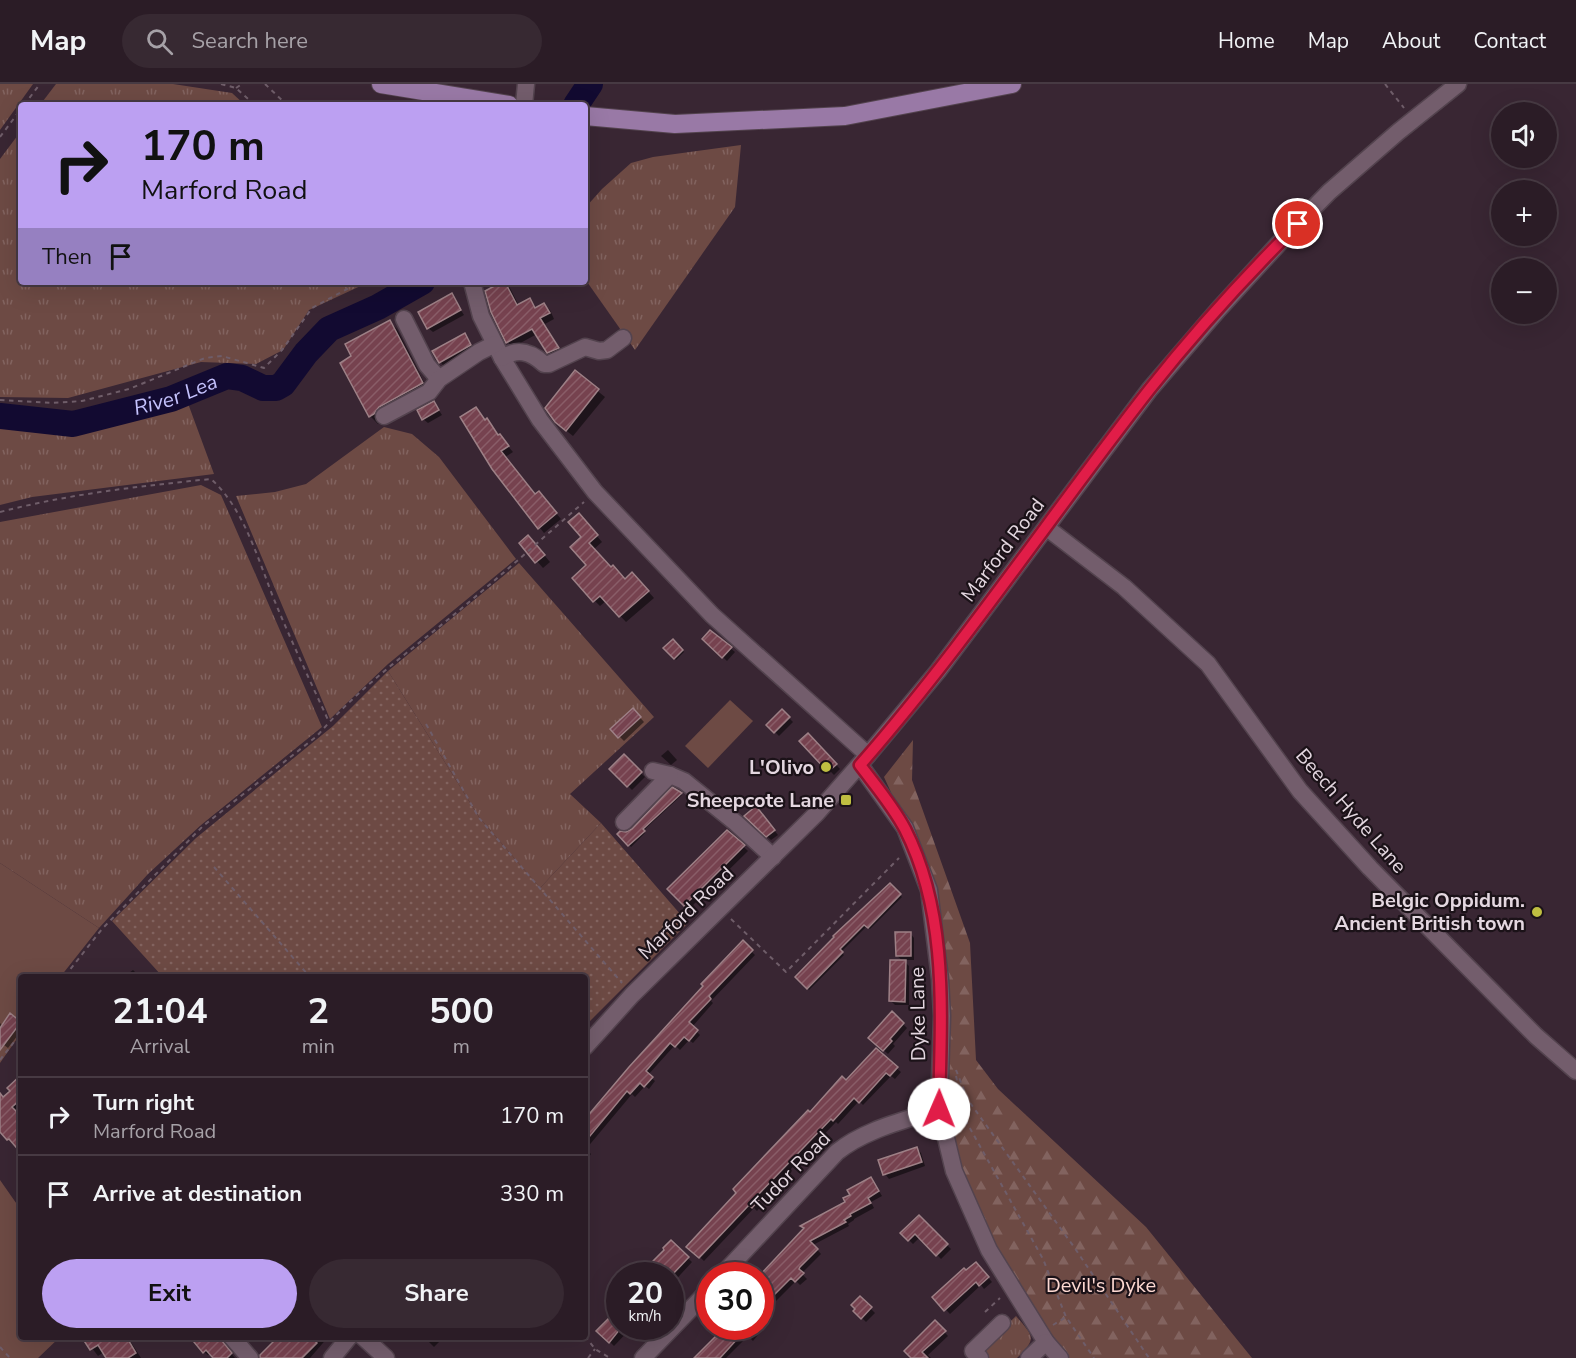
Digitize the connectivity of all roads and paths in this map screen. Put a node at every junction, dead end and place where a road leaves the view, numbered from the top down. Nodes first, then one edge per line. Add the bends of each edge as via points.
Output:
1 (40, 84) edge
2 (221, 84) edge
3 (242, 84) edge
4 (265, 84) edge
5 (381, 84) edge
6 (526, 84) edge
7 (1012, 84) edge
8 (1385, 84) edge
9 (1458, 84) edge
10 (236, 88) junction
11 (26, 102) edge
12 (252, 102) edge
13 (284, 102) edge
14 (491, 102) edge
15 (524, 102) edge
16 (18, 113) edge
17 (588, 116) edge
18 (1413, 119) junction
19 (0, 137) edge
20 (350, 285) edge
21 (473, 285) edge
22 (404, 319) dead end
23 (623, 338) dead end
24 (498, 351) junction
25 (439, 379) junction
26 (0, 400) edge
27 (384, 416) dead end
28 (596, 492) junction
29 (0, 512) edge
30 (1047, 528) junction
31 (329, 722) junction
32 (426, 724) dead end
33 (864, 760) junction
34 (653, 771) dead end
35 (670, 775) junction
36 (624, 822) dead end
37 (912, 846) junction
38 (773, 857) junction
39 (214, 867) dead end
40 (721, 908) junction
41 (67, 974) edge
42 (307, 974) edge
43 (632, 994) junction
44 (18, 1037) edge
45 (588, 1044) edge
46 (0, 1060) edge
47 (1576, 1071) edge
48 (939, 1109) junction
49 (734, 1262) edge
50 (1012, 1287) junction
51 (696, 1303) edge
52 (985, 1312) dead end
53 (1002, 1323) dead end
54 (234, 1340) edge
55 (347, 1340) edge
56 (366, 1340) edge
57 (588, 1340) edge
58 (1046, 1342) junction
59 (0, 1347) edge
60 (595, 1349) junction
61 (10, 1358) edge
62 (250, 1358) edge
63 (332, 1358) edge
64 (386, 1358) edge
65 (588, 1358) edge
66 (610, 1358) edge
67 (643, 1358) edge
68 (980, 1358) edge
69 (1029, 1358) edge
70 (1060, 1358) edge
71 (1094, 1358) edge
72 (1149, 1358) edge

1 - 11 path
2 - 10 path
3 - 10 path
4 - 13 path
5 - 14 main road
6 - 15 street
7 - 17 main road via 845,116 675,124
8 - 18 path
9 - 18 street, Marford Road
10 - 12 path
16 - 19 path
18 - 30 street, Marford Road via 1329,192 1218,310 1150,389
20 - 26 path via 312,308 264,368 222,356 205,358 129,389 82,401
21 - 24 street via 481,316
22 - 25 street via 427,365
23 - 24 street via 607,350 585,347 549,364 522,351
24 - 25 street via 478,352
24 - 28 street via 540,420
25 - 27 street via 429,392
28 - 31 path
28 - 33 street via 712,615
29 - 31 path via 32,503 211,479 228,497 240,519
30 - 33 street, Marford Road
30 - 47 street, Beech Hyde Lane via 1124,587 1208,664 1299,791 1536,1036
31 - 41 path via 317,736 203,826 102,929
32 - 43 path via 479,818
33 - 37 street, Dyke Lane
33 - 38 street, Marford Road
34 - 35 street
35 - 36 street
35 - 38 street via 693,788
37 - 40 path via 786,972
37 - 48 street, Dyke Lane via 929,890 940,979
38 - 40 street, Marford Road
39 - 42 path
40 - 43 street, Marford Road
43 - 45 street, Marford Road
44 - 46 path
48 - 49 street, Tudor Road via 849,1142
48 - 50 street, Dyke Lane via 954,1172 989,1250
50 - 52 path
50 - 58 street, Dyke Lane
51 - 67 street
53 - 68 street via 973,1351
54 - 62 street
55 - 63 street
56 - 64 street
57 - 60 path
58 - 69 street
58 - 70 street, Dyke Lane
59 - 61 path
60 - 65 path
60 - 66 path
71 - 72 path via 1066,1317 1043,1259 967,1123 953,1064 968,1100

